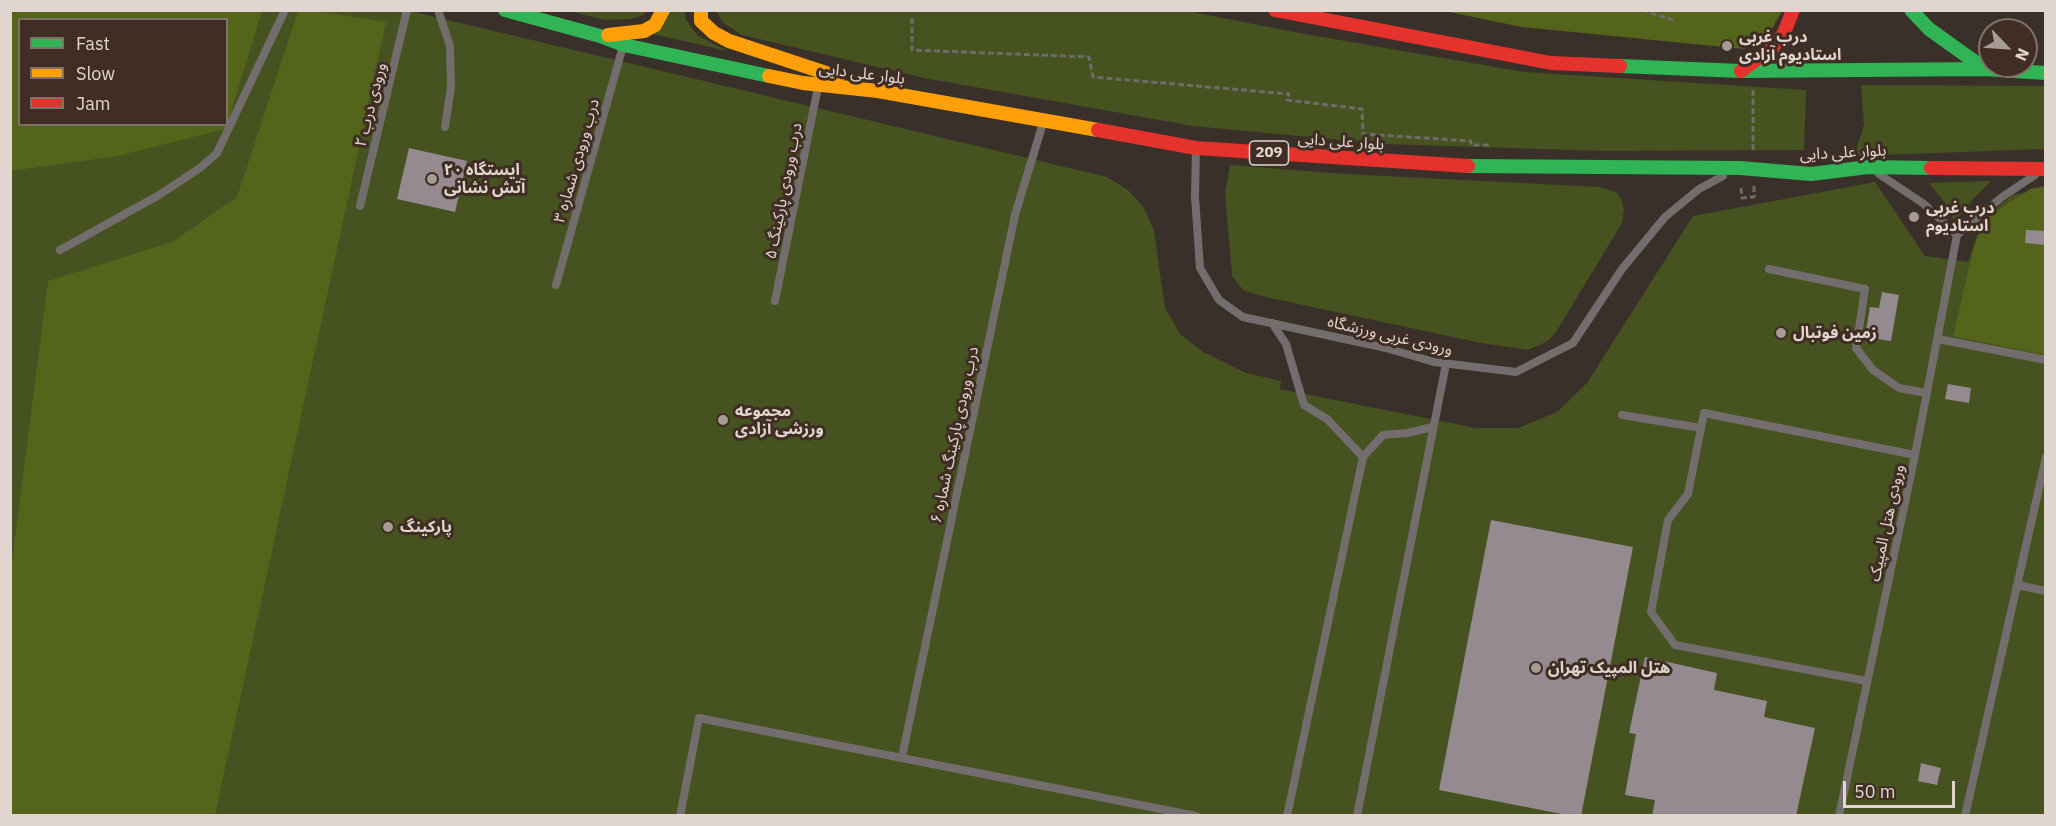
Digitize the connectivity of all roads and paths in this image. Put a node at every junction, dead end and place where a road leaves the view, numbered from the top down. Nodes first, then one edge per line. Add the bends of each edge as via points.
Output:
1 (285, 10) edge
2 (407, 10) edge
3 (438, 10) edge
4 (505, 10) edge
5 (663, 10) edge
6 (701, 10) edge
7 (1275, 10) edge
8 (1642, 10) edge
9 (1793, 10) edge
10 (1911, 10) edge
11 (912, 18) dead end
12 (1673, 20) dead end
13 (600, 36) junction
14 (624, 45) junction
15 (1978, 64) edge
16 (1978, 69) edge
17 (1741, 71) junction
18 (1753, 79) dead end
19 (818, 85) junction
20 (878, 91) junction
21 (1044, 120) junction
22 (445, 127) dead end
23 (1494, 146) dead end
24 (1196, 148) junction
25 (1753, 150) dead end
26 (1868, 167) junction
27 (1740, 168) junction
28 (2045, 169) edge
29 (1754, 185) dead end
30 (1742, 198) dead end
31 (360, 206) dead end
32 (1957, 236) junction
33 (60, 250) dead end
34 (1769, 268) dead end
35 (556, 285) dead end
36 (775, 302) dead end
37 (1272, 324) junction
38 (1938, 339) junction
39 (2046, 360) edge
40 (1446, 364) junction
41 (1927, 393) junction
42 (1622, 415) dead end
43 (1433, 427) junction
44 (1701, 428) junction
45 (1915, 455) junction
46 (1363, 457) junction
47 (2046, 458) edge
48 (2017, 585) junction
49 (2046, 591) edge
50 (1867, 681) junction
51 (902, 757) junction
52 (680, 816) edge
53 (1196, 816) edge
54 (1287, 816) edge
55 (1357, 816) edge
56 (1839, 816) edge
57 (1965, 816) edge

1 - 33 lane via 217,153 159,195
2 - 31 lane, ورودی درب ۲
3 - 22 lane via 450,46 451,87
4 - 13 main road, بلوار علی دایی / 209
5 - 13 main road via 656,26
6 - 20 main road via 701,21 729,41
7 - 17 main road via 1551,63
8 - 12 path
9 - 17 main road via 1773,48
10 - 15 main road via 1929,29
11 - 23 path via 912,50 1089,57 1093,77 1289,94 1287,100 1362,109 1363,134
13 - 14 main road, بلوار علی دایی / 209
14 - 19 main road, بلوار علی دایی / 209
14 - 35 lane, درب ورودی شماره ۳
16 - 17 main road
18 - 25 path
19 - 20 main road, بلوار علی دایی / 209
19 - 36 lane, درب ورودی پارکینگ ۵
20 - 21 main road, بلوار علی دایی / 209
21 - 24 main road, بلوار علی دایی / 209
21 - 51 lane, درب ورودی پارکینگ شماره ۶ via 1015,215
24 - 27 main road, بلوار علی دایی / 209 via 1456,166
24 - 37 lane, ورودی غربی ورزشگاه via 1200,268 1219,300 1243,317
26 - 27 main road, بلوار علی دایی / 209 via 1811,174
26 - 28 main road, بلوار علی دایی / 209
26 - 32 lane via 1924,204
27 - 40 lane, ورودی غربی ورزشگاه via 1699,189 1665,217 1622,269 1573,343 1516,372
28 - 32 lane via 2002,197
29 - 30 path via 1754,197
32 - 38 lane, ورودی هتل المپیک
34 - 41 lane via 1865,289 1856,348 1873,370 1899,388
37 - 40 lane, ورودی غربی ورزشگاه
37 - 46 lane via 1286,344 1304,405 1327,419
38 - 39 lane
38 - 41 lane, ورودی هتل المپیک
40 - 43 lane
41 - 45 lane, ورودی هتل المپیک
42 - 44 lane
43 - 46 lane via 1383,435
43 - 55 lane
44 - 45 lane via 1704,413
44 - 50 lane via 1688,494 1668,520 1652,612 1675,645
45 - 50 lane, ورودی هتل المپیک
46 - 54 lane
47 - 48 lane
48 - 49 lane
48 - 57 lane
50 - 56 lane, ورودی هتل المپیک
51 - 52 lane via 699,718
51 - 53 lane

